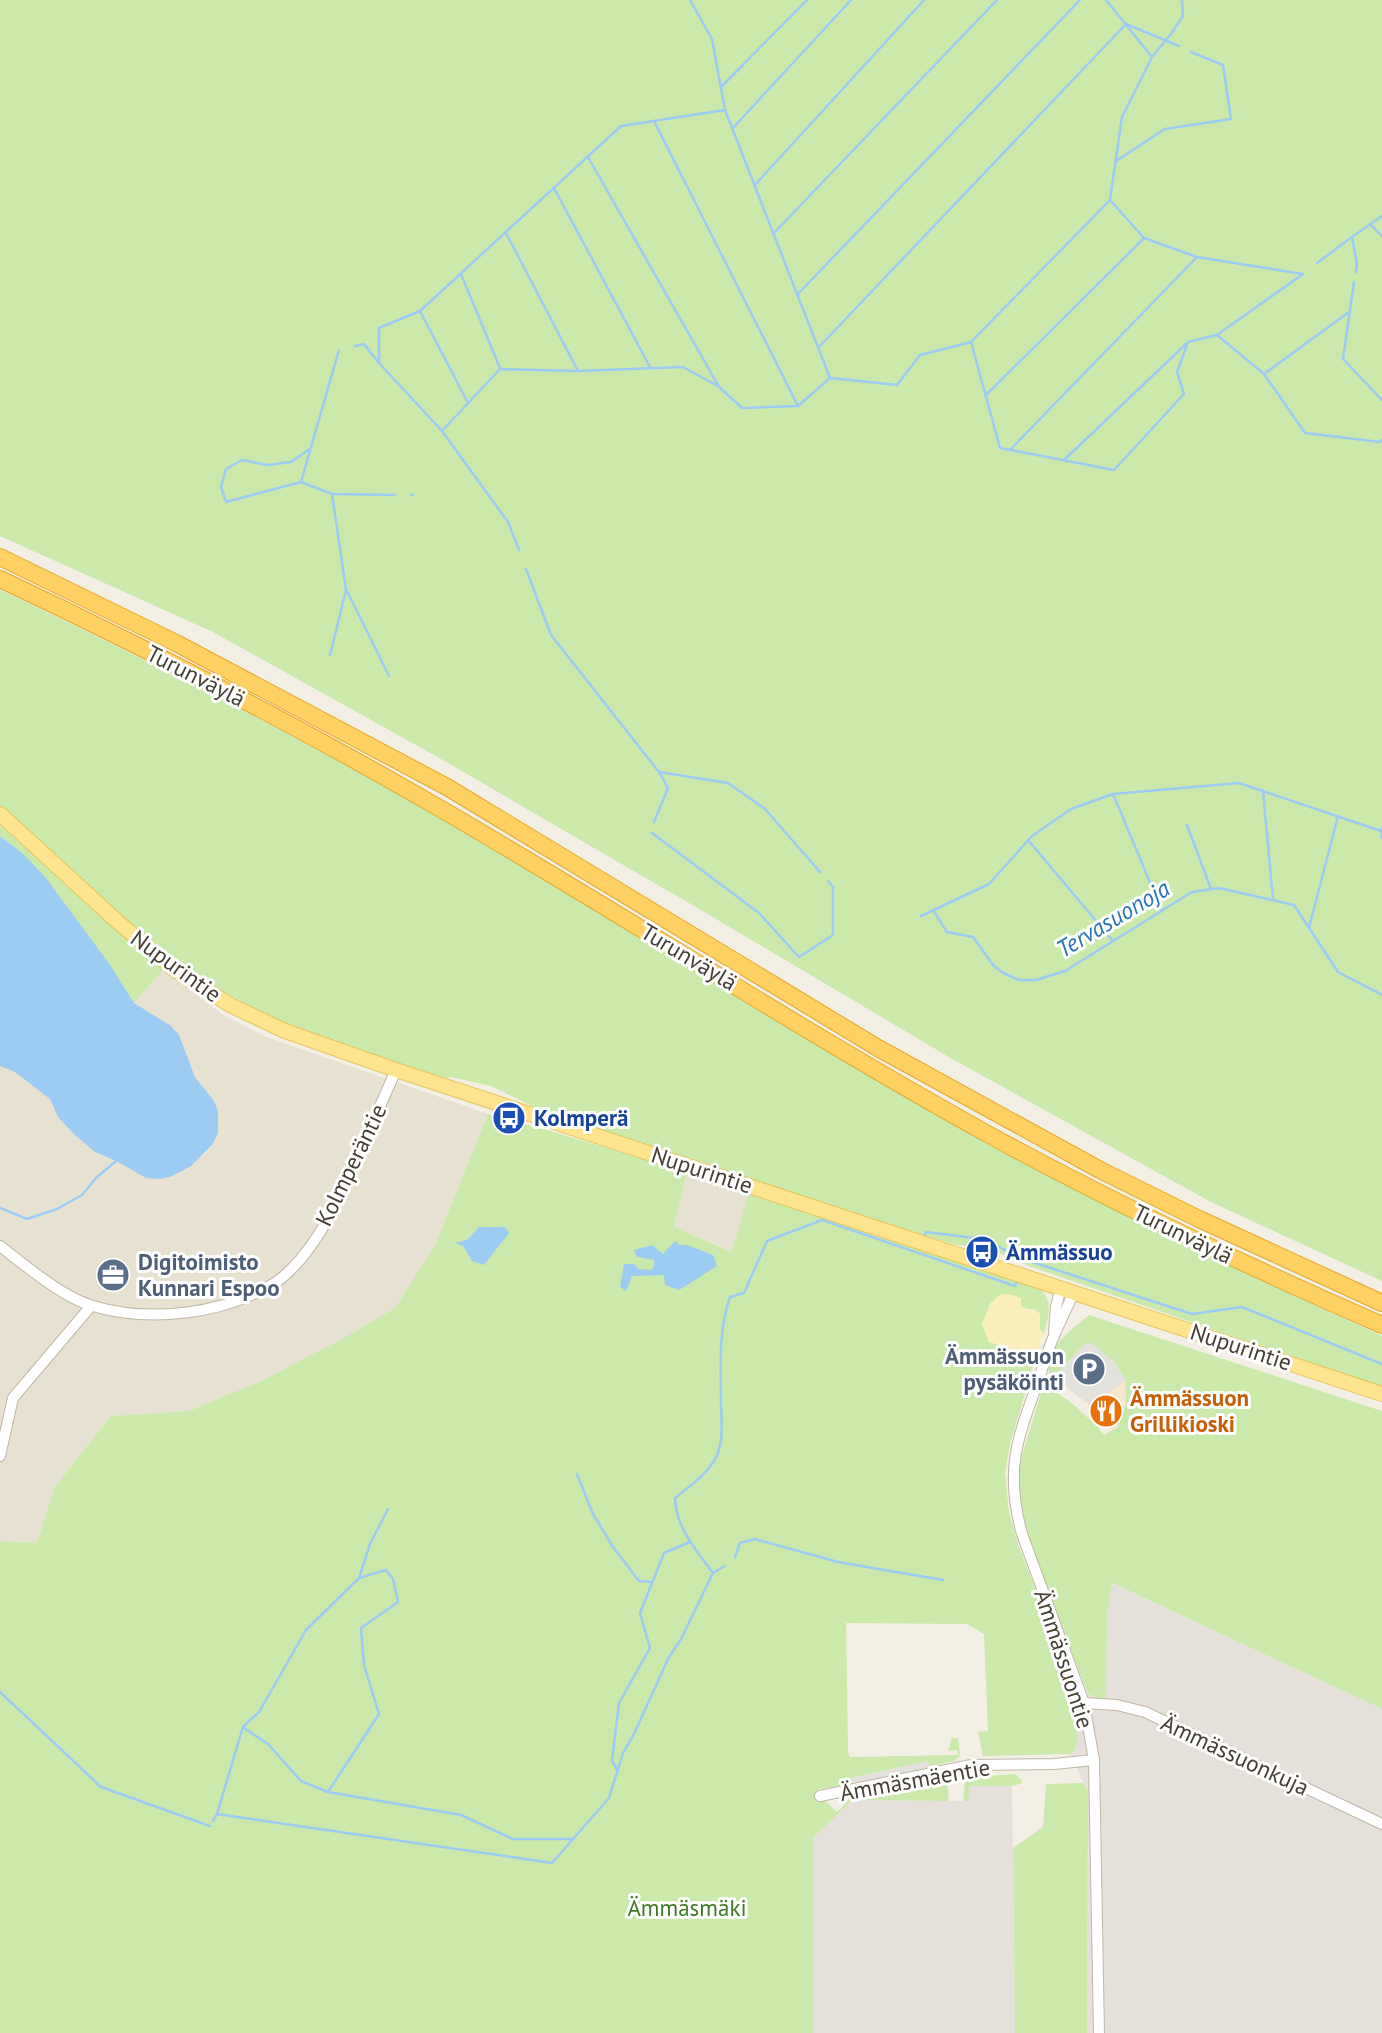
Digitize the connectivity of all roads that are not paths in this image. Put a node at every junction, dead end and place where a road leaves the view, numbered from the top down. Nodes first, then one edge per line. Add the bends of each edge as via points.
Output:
1 (0, 557) edge
2 (0, 579) edge
3 (0, 814) edge
4 (396, 1070) junction
5 (0, 1246) edge
6 (1067, 1289) junction
7 (1382, 1303) edge
8 (91, 1306) junction
9 (1382, 1325) edge
10 (1382, 1394) edge
11 (0, 1456) edge
12 (1084, 1703) junction
13 (1094, 1760) junction
14 (820, 1796) dead end
15 (1382, 1824) edge
16 (1100, 2033) edge

1 - 7 highway, Turunväylä via 178,644 447,787 878,1048 1100,1170
2 - 9 highway, Turunväylä via 333,748 997,1138 1191,1238
3 - 4 main road, Nupurintie via 119,923 230,1005 285,1031
4 - 6 main road, Nupurintie
4 - 8 street, Kolmperäntie via 332,1212 307,1251 276,1282 247,1297 181,1314
5 - 8 street, Kolmperäntie via 51,1284
6 - 10 main road, Nupurintie
6 - 12 street, Ämmässuontie via 1056,1307 1053,1337 1016,1449 1014,1508
8 - 11 street via 13,1398
12 - 13 street, Ämmässuontie
12 - 15 street, Ämmässuonkuja via 1145,1712
13 - 14 street, Ämmäsmäentie via 971,1765
13 - 16 street, Ämmässuontie

